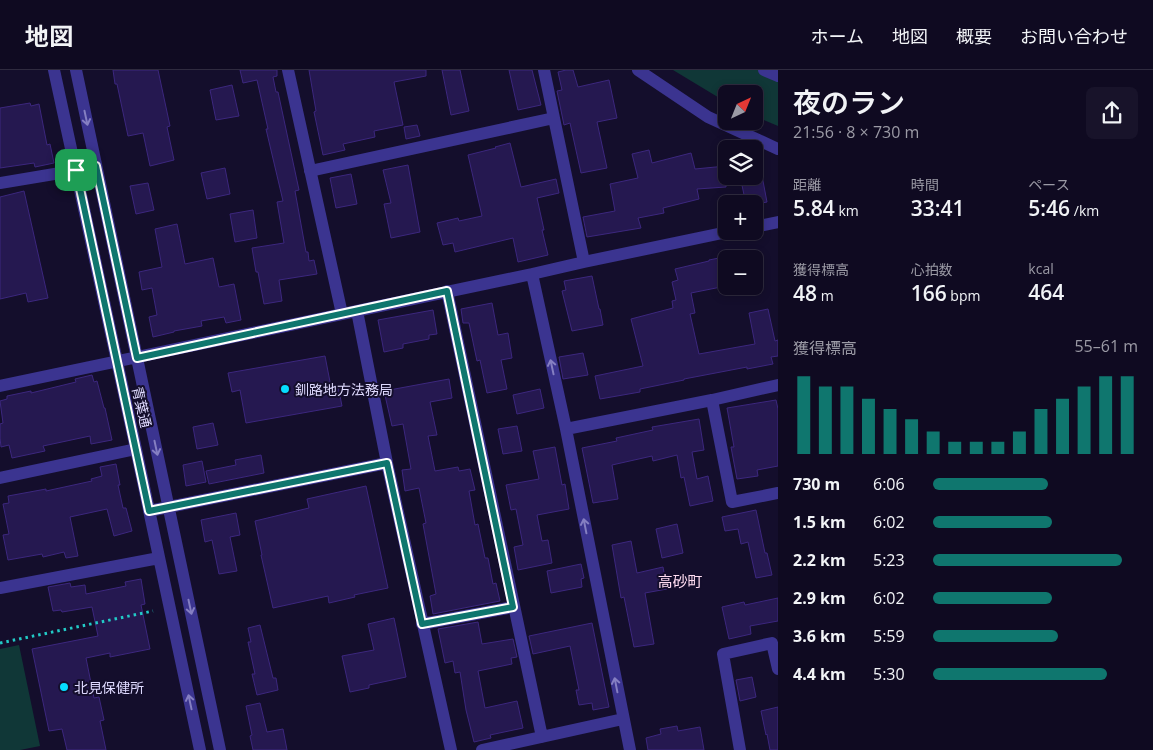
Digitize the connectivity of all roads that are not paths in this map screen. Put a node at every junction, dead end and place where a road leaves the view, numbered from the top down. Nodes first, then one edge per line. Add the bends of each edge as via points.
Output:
1 (54, 70) edge
2 (76, 70) edge
3 (288, 70) edge
4 (544, 70) edge
5 (638, 70) edge
6 (764, 70) edge
7 (778, 76) edge
8 (554, 118) junction
9 (778, 149) edge
10 (96, 166) junction
11 (76, 170) junction
12 (310, 170) junction
13 (0, 183) edge
14 (778, 222) edge
15 (763, 225) edge
16 (718, 234) edge
17 (584, 262) junction
18 (532, 274) junction
19 (447, 291) junction
20 (357, 311) junction
21 (342, 314) junction
22 (137, 358) junction
23 (117, 362) junction
24 (778, 385) edge
25 (0, 386) edge
26 (712, 400) junction
27 (566, 429) junction
28 (136, 449) junction
29 (387, 463) junction
30 (0, 478) edge
31 (778, 493) edge
32 (168, 507) junction
33 (149, 511) junction
34 (159, 558) junction
35 (0, 588) edge
36 (513, 607) junction
37 (422, 624) junction
38 (778, 669) edge
39 (623, 719) junction
40 (542, 737) junction
41 (200, 750) edge
42 (220, 750) edge
43 (451, 750) edge
44 (482, 750) edge
45 (630, 750) edge
46 (740, 750) edge

1 - 11 street, 青葉通
2 -> 10 street, 青葉通
3 - 12 street
4 - 8 street
5 - 9 street via 708,117
6 - 7 street
8 - 12 street
8 - 17 street
10 - 11 street
10 - 22 street, 青葉通
11 - 13 street
11 - 23 street, 青葉通
12 - 21 street
14 - 15 street
16 - 17 street
17 - 18 street
18 - 19 street
27 -> 18 street
19 - 20 street
19 - 36 street
20 - 21 street
20 - 29 street
21 - 22 street
22 - 23 street
22 -> 32 street, 青葉通
23 - 25 street
23 - 28 street, 青葉通
24 - 26 street
26 - 27 street
26 - 31 street via 732,502
39 -> 27 street
28 - 30 street
28 - 33 street, 青葉通
29 - 32 street
29 - 37 street
32 - 33 street
32 -> 42 street, 青葉通
33 - 34 street, 青葉通
34 - 35 street
41 -> 34 street, 青葉通
36 - 37 street
36 - 40 street
37 - 43 street
38 - 46 street via 772,643 723,654
39 - 40 street
39 - 45 street
40 - 44 street

